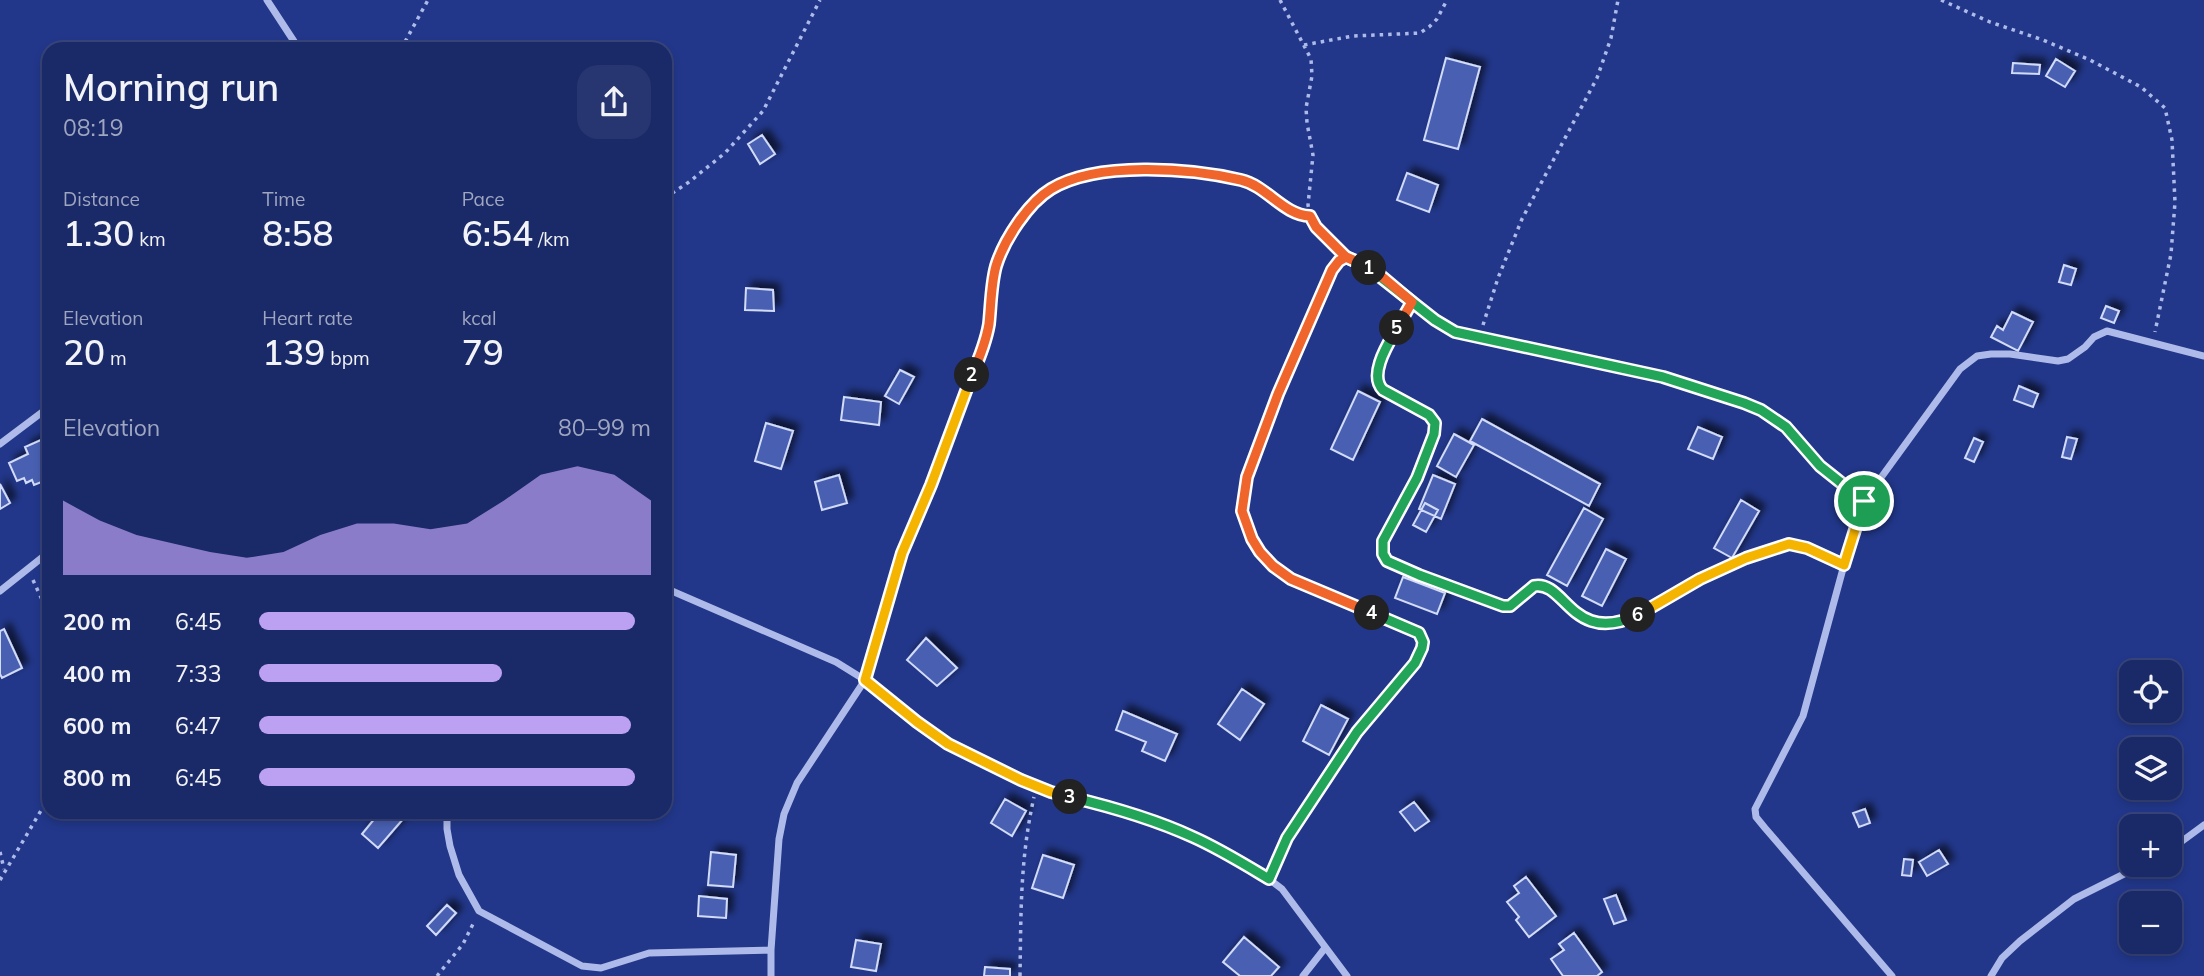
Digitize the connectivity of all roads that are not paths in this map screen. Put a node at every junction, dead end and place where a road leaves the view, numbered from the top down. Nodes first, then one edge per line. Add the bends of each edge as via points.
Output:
1 (267, 0) edge
2 (294, 42) edge
3 (1412, 302) junction
4 (2204, 356) edge
5 (42, 412) edge
6 (0, 444) edge
7 (1864, 501) junction
8 (42, 558) edge
9 (1844, 565) junction
10 (0, 591) edge
11 (672, 591) edge
12 (865, 680) junction
13 (447, 819) edge
14 (2204, 825) edge
15 (2182, 843) edge
16 (2119, 876) edge
17 (1269, 879) junction
18 (1325, 948) junction
19 (771, 950) junction
20 (771, 976) edge
21 (1303, 976) edge
22 (1347, 976) edge
23 (1892, 976) edge
24 (1991, 976) edge

1 - 2 street
3 - 7 lane via 1455,332 1663,377 1761,410 1786,427 1820,466
3 - 9 lane via 1382,359 1378,385 1429,415 1435,423 1434,434 1417,478 1383,541 1387,561 1503,606 1510,606 1534,586 1543,586 1591,623 1611,624 1651,609 1746,558 1789,544
3 - 17 lane via 1363,264 1346,257 1339,261 1278,394 1247,477 1242,511 1252,539 1273,566 1291,579 1419,633 1423,642 1415,663 1357,732 1287,838
4 - 7 street via 2107,331 2075,355 2058,361 2010,354 1977,356 1960,369
5 - 6 street
7 - 9 street
8 - 10 street
9 - 23 street via 1803,716 1755,812
11 - 12 street via 836,662
12 - 17 street via 948,744 1051,792 1121,810 1191,836
12 - 19 street via 797,783 784,814
13 - 19 street via 459,875 479,911 582,966 610,966 649,953
14 - 15 street
16 - 24 street via 2074,898 2020,941
17 - 18 street via 1292,901
18 - 21 street
18 - 22 street
19 - 20 street

